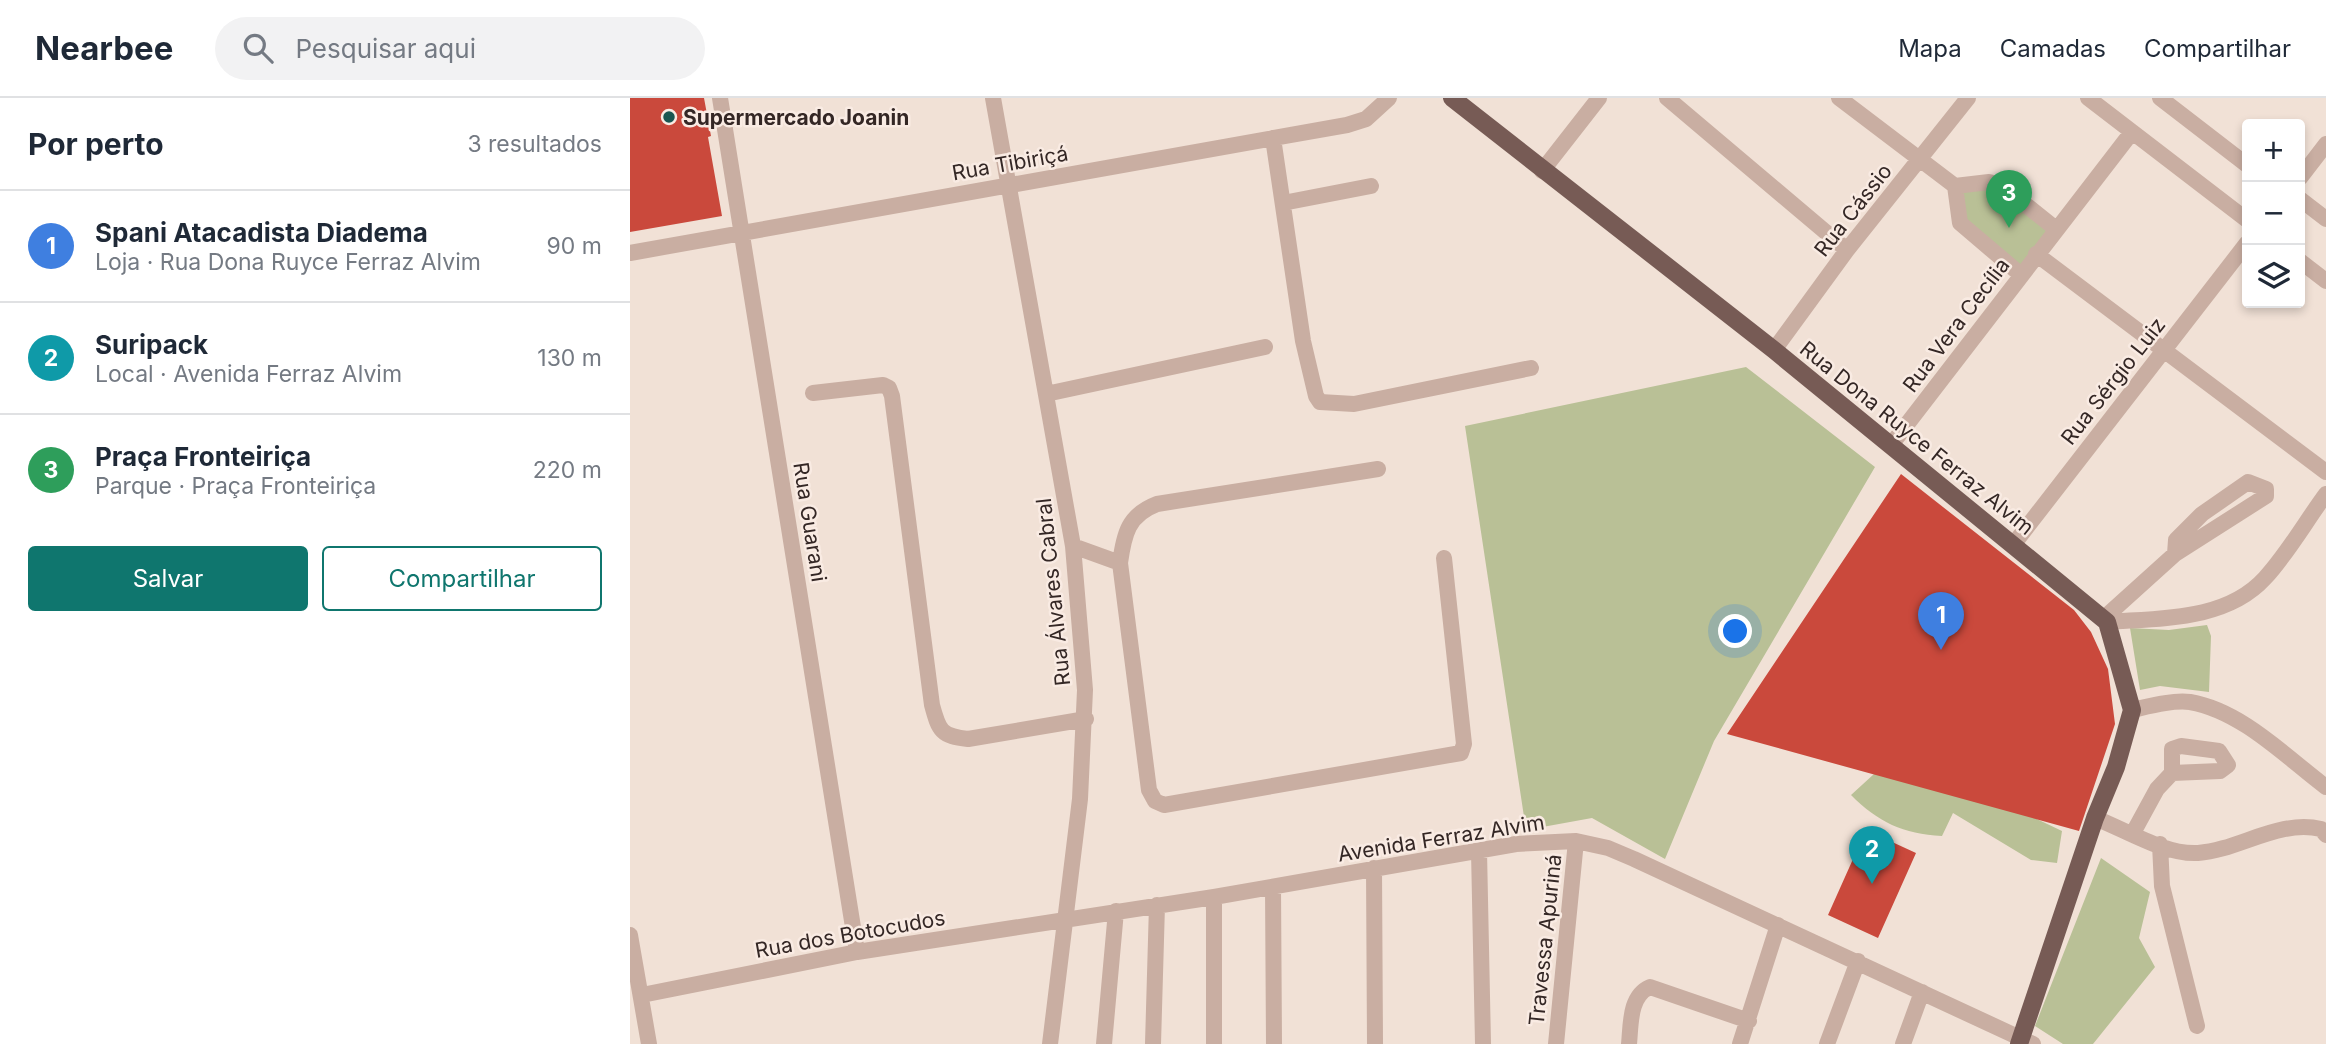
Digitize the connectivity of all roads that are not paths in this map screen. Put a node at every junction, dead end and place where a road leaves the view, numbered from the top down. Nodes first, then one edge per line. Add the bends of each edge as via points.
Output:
1 (720, 98) edge
2 (993, 98) edge
3 (1389, 98) edge
4 (1452, 98) edge
5 (1599, 98) edge
6 (1667, 98) edge
7 (1839, 98) edge
8 (1968, 98) edge
9 (2088, 98) edge
10 (2160, 98) edge
11 (2132, 132) junction
12 (1273, 138) junction
13 (2326, 144) edge
14 (1919, 161) junction
15 (2242, 161) edge
16 (1542, 171) junction
17 (2305, 171) edge
18 (1008, 184) junction
19 (1371, 186) dead end
20 (1955, 186) junction
21 (1283, 203) junction
22 (2305, 203) edge
23 (2242, 216) edge
24 (2326, 219) edge
25 (2056, 229) junction
26 (741, 233) junction
27 (2245, 245) edge
28 (1847, 250) junction
29 (630, 253) edge
30 (2036, 254) junction
31 (2305, 265) edge
32 (2021, 274) junction
33 (2326, 281) edge
34 (1265, 347) dead end
35 (2163, 349) junction
36 (1774, 350) junction
37 (1531, 368) dead end
38 (813, 393) dead end
39 (1046, 394) junction
40 (1891, 445) junction
41 (1378, 469) dead end
42 (2326, 472) edge
43 (2326, 494) edge
44 (2014, 545) junction
45 (1073, 546) junction
46 (2175, 554) junction
47 (1444, 558) dead end
48 (1120, 563) junction
49 (2105, 620) junction
50 (2132, 710) junction
51 (1086, 719) junction
52 (2172, 773) dead end
53 (2326, 787) edge
54 (2095, 818) junction
55 (2133, 833) junction
56 (2326, 835) edge
57 (1576, 841) junction
58 (2160, 844) junction
59 (1479, 851) junction
60 (1374, 868) junction
61 (1273, 887) junction
62 (1214, 897) junction
63 (1157, 905) junction
64 (1116, 911) junction
65 (1067, 918) junction
66 (1778, 925) junction
67 (630, 935) edge
68 (857, 953) junction
69 (1858, 961) junction
70 (1922, 992) junction
71 (642, 995) junction
72 (1749, 1021) junction
73 (2197, 1026) dead end
74 (2024, 1042) edge
75 (649, 1044) edge
76 (1050, 1044) edge
77 (1104, 1044) edge
78 (1153, 1044) edge
79 (1214, 1044) edge
80 (1274, 1044) edge
81 (1375, 1044) edge
82 (1483, 1044) edge
83 (1556, 1044) edge
84 (1629, 1044) edge
85 (1740, 1044) edge
86 (1827, 1044) edge
87 (1903, 1044) edge

1 - 26 street, Rua Guarani
2 - 18 street, Rua Álvares Cabral
3 - 12 street, Rua Tibiriçá via 1366,119
4 - 16 main road, Rua Dona Ruyce Ferraz Alvim
5 - 16 street
6 - 28 street
7 - 14 street
8 - 14 street, Rua Cássio
9 - 11 street
10 - 15 street
11 - 23 street
11 - 25 street, Rua Vera Cecília
12 - 18 street, Rua Tibiriçá
12 - 21 street
13 - 17 street
14 - 20 street
14 - 28 street, Rua Cássio
16 - 36 main road, Rua Dona Ruyce Ferraz Alvim
18 - 26 street, Rua Tibiriçá
18 - 39 street, Rua Álvares Cabral
19 - 21 street
20 - 25 street via 2001,185
20 - 32 street via 1960,223
21 - 37 street via 1303,341 1321,402 1354,404
22 - 24 street
25 - 30 street, Rua Vera Cecília
26 - 29 street, Rua Tibiriçá
26 - 68 street, Rua Guarani
27 - 35 street, Rua Sérgio Luiz
28 - 36 street, Rua Cássio
30 - 32 street, Rua Vera Cecília
30 - 35 street
31 - 33 street
32 - 40 street, Rua Vera Cecília
34 - 39 street
35 - 42 street
35 - 44 street, Rua Sérgio Luiz
36 - 40 main road, Rua Dona Ruyce Ferraz Alvim
38 - 51 street via 883,385 892,396 938,727 949,737 968,739
39 - 45 street, Rua Álvares Cabral
40 - 44 main road, Rua Dona Ruyce Ferraz Alvim
41 - 48 street via 1157,504 1132,519 1124,534
43 - 49 street via 2265,578 2246,594 2193,614
44 - 49 main road, Rua Dona Ruyce Ferraz Alvim
45 - 48 street
45 - 51 street, Rua Álvares Cabral
46 - 46 street via 2176,540 2229,492 2248,482 2266,489 2266,496
46 - 49 street
47 - 48 street via 1464,744 1461,753 1164,805 1155,801 1149,790
49 - 50 main road
50 - 53 street via 2188,702 2215,709
50 - 54 main road
51 - 65 street, Rua Álvares Cabral
52 - 55 street via 2157,789
54 - 55 street
54 - 74 main road
55 - 58 street
56 - 58 street via 2321,829 2296,827 2202,853 2183,853
57 - 59 street, Avenida Ferraz Alvim via 1549,840
57 - 66 street, Avenida Ferraz Alvim via 1634,859
57 - 83 street, Travessa Apuriná
58 - 73 street via 2162,886
59 - 60 street, Avenida Ferraz Alvim
59 - 82 street
60 - 61 street, Avenida Ferraz Alvim
60 - 81 street
61 - 62 street, Avenida Ferraz Alvim
61 - 80 street
62 - 63 street, Avenida Ferraz Alvim
62 - 79 street
63 - 64 street, Avenida Ferraz Alvim
63 - 78 street
64 - 65 street, Avenida Ferraz Alvim
64 - 77 street
65 - 68 street, Rua dos Botocudos
65 - 76 street, Rua Álvares Cabral
66 - 69 street, Avenida Ferraz Alvim
66 - 72 street
67 - 71 street
68 - 71 street, Rua dos Botocudos
69 - 70 street, Avenida Ferraz Alvim
69 - 86 street
70 - 74 street, Avenida Ferraz Alvim
70 - 87 street
71 - 75 street
72 - 84 street via 1650,987 1633,1008
72 - 85 street

